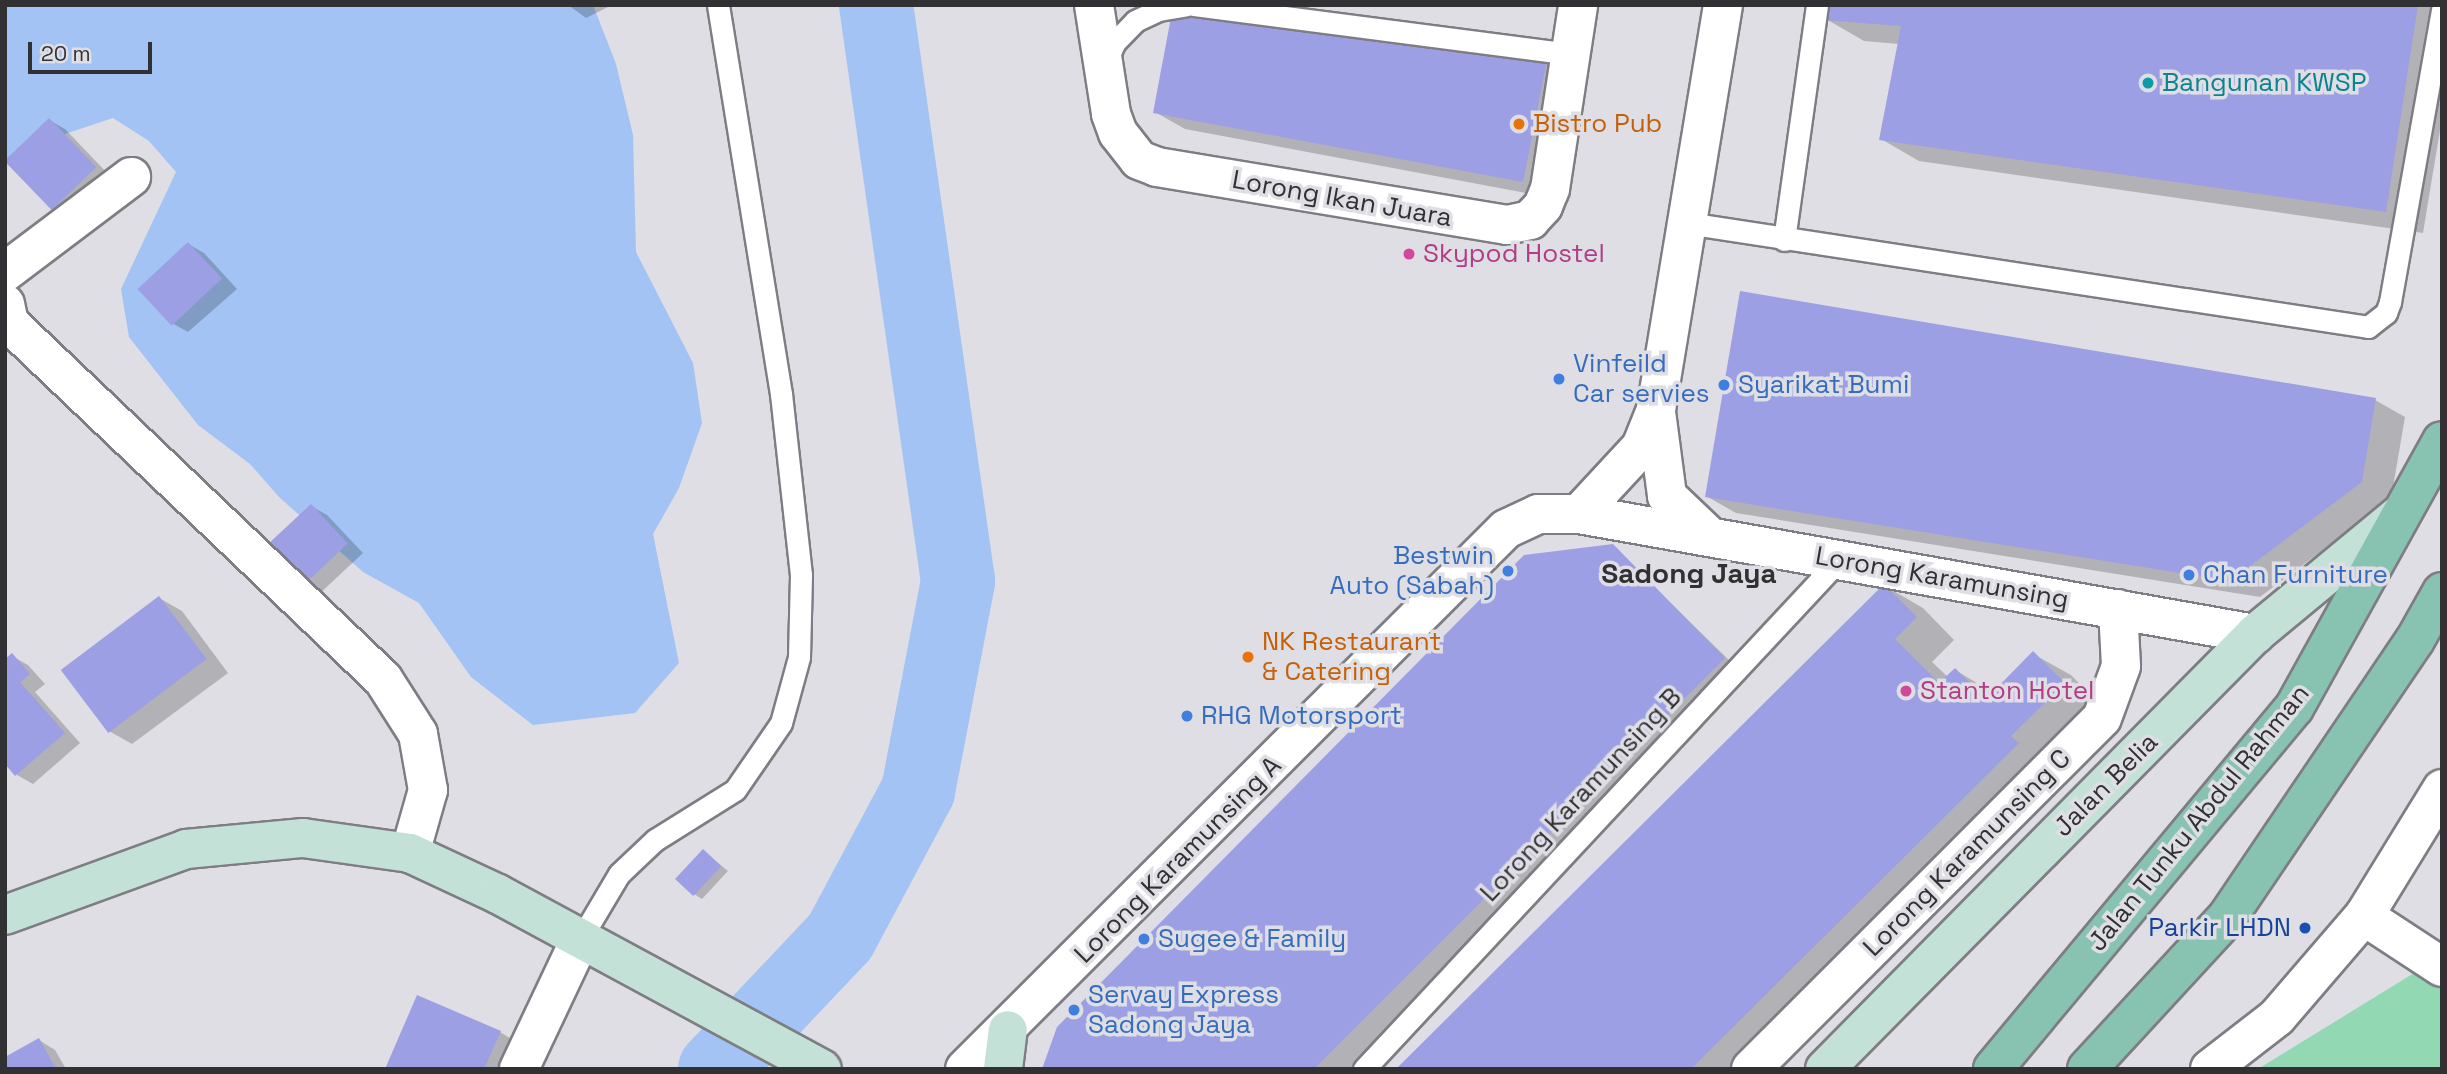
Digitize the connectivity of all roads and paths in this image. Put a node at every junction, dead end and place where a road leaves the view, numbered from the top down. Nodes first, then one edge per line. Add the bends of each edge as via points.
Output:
1 (718, 5) edge
2 (1094, 5) edge
3 (1186, 5) edge
4 (1193, 5) edge
5 (1578, 5) edge
6 (1723, 5) edge
7 (1817, 5) edge
8 (2442, 9) edge
9 (1571, 54) junction
10 (1104, 66) junction
11 (131, 177) dead end
12 (1687, 223) junction
13 (1784, 240) junction
14 (5, 272) edge
15 (7, 318) edge
16 (1656, 410) junction
17 (2442, 441) edge
18 (1579, 514) junction
19 (2399, 515) junction
20 (1506, 529) joint
21 (1709, 536) junction
22 (1839, 559) junction
23 (2442, 592) edge
24 (2118, 609) junction
25 (2255, 634) junction
26 (2442, 789) edge
27 (410, 853) junction
28 (5, 915) edge
29 (2364, 916) junction
30 (593, 946) junction
31 (2442, 967) edge
32 (1009, 1030) junction
33 (519, 1069) edge
34 (822, 1069) edge
35 (965, 1069) edge
36 (1003, 1069) edge
37 (1364, 1069) edge
38 (1751, 1069) edge
39 (1825, 1069) edge
40 (1993, 1069) edge
41 (2087, 1069) edge
42 (2210, 1069) edge

1 - 30 lane via 782,394 801,575 799,657 781,723 735,790 655,840 619,874
2 - 10 street, Lorong Ikan Juara
3 - 10 lane via 1159,9 1135,21 1115,42
4 - 9 lane
5 - 9 street, Lorong Ikan Juara
6 - 12 street
7 - 13 lane
8 - 13 lane via 2390,302 2386,313 2368,327
9 - 10 street, Lorong Ikan Juara via 1550,189 1530,220 1507,225 1157,167 1139,160 1118,133
11 - 14 street
12 - 13 lane
12 - 16 street
15 - 27 street via 383,679 418,734 428,790
16 - 18 street via 1641,447
16 - 21 street via 1667,496
17 - 19 main road, Jalan Tunku Abdul Rahman
18 - 20 street, Lorong Karamunsing via 1538,514
18 - 21 street, Lorong Karamunsing
19 - 25 street, Jalan Belia
19 - 40 main road, Jalan Tunku Abdul Rahman via 2342,628 2294,708
20 - 32 street, Lorong Karamunsing A
21 - 22 street, Lorong Karamunsing
22 - 24 street, Lorong Karamunsing
22 - 37 lane, Lorong Karamunsing B
23 - 41 main road via 2415,640 2228,916
24 - 25 street, Lorong Karamunsing
24 - 38 street, Lorong Karamunsing C via 2121,666 2102,718
25 - 39 street, Jalan Belia
26 - 29 street
27 - 28 street via 303,838 186,849
27 - 30 street
29 - 31 street
29 - 42 street via 2277,1017
30 - 33 street
30 - 34 street
32 - 35 street, Lorong Karamunsing A
32 - 36 street

